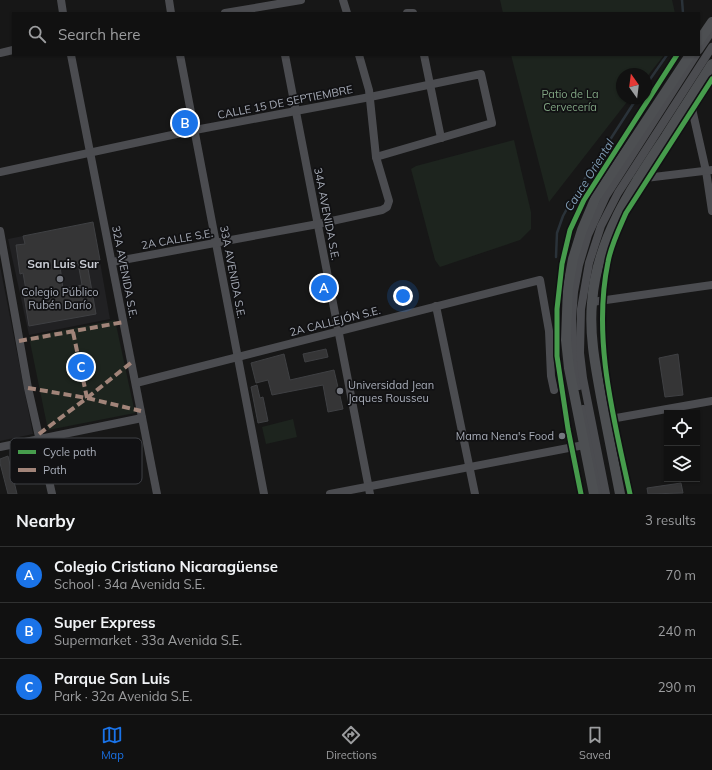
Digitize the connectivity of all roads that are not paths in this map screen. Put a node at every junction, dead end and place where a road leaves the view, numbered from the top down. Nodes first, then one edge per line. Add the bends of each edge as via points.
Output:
1 (60, 0) edge
2 (169, 0) edge
3 (301, 0) edge
4 (343, 0) edge
5 (276, 6) edge
6 (63, 12) edge
7 (171, 12) edge
8 (232, 12) edge
9 (347, 12) edge
10 (712, 22) edge
11 (712, 31) edge
12 (700, 40) edge
13 (712, 47) edge
14 (700, 49) edge
15 (12, 50) edge
16 (0, 53) edge
17 (71, 56) edge
18 (180, 56) edge
19 (285, 56) edge
20 (359, 56) edge
21 (424, 56) edge
22 (689, 56) edge
23 (695, 56) edge
24 (712, 64) edge
25 (430, 84) junction
26 (370, 97) junction
27 (690, 100) junction
28 (296, 110) junction
29 (195, 130) junction
30 (441, 138) junction
31 (91, 153) junction
32 (376, 157) junction
33 (709, 170) edge
34 (0, 172) edge
35 (637, 179) junction
36 (712, 211) edge
37 (318, 224) junction
38 (0, 231) edge
39 (216, 244) junction
40 (112, 262) junction
41 (712, 284) edge
42 (592, 302) junction
43 (436, 306) junction
44 (338, 331) junction
45 (238, 357) junction
46 (136, 383) junction
47 (554, 390) dead end
48 (712, 401) edge
49 (142, 418) junction
50 (605, 420) junction
51 (40, 438) edge
52 (45, 438) edge
53 (10, 445) edge
54 (584, 445) junction
55 (0, 447) edge
56 (470, 466) junction
57 (50, 484) edge
58 (369, 490) edge
59 (52, 494) edge
60 (157, 494) edge
61 (264, 494) edge
62 (330, 494) edge
63 (475, 494) edge
64 (594, 494) edge
65 (599, 494) edge
66 (606, 494) edge
67 (620, 494) edge

1 - 6 street
2 - 7 street
3 - 5 street
4 - 9 street
5 - 8 street
10 - 12 main road
11 - 14 street
13 - 66 street via 618,193 601,226 588,262 581,309 580,353
15 - 16 street
17 - 31 street, 32A AVENIDA S.E.
18 - 29 street, 33A AVENIDA S.E.
19 - 28 street, 34A AVENIDA S.E.
20 - 26 street
21 - 25 street
22 - 54 main road via 596,197 573,260 568,287 566,340
23 - 65 street via 606,196 588,235 579,265 572,319 574,356
24 - 27 main road
25 - 26 street, CALLE 15 DE SEPTIEMBRE
25 - 30 street
25 - 30 street, CALLE 15 DE SEPTIEMBRE via 480,73 483,75 492,123
26 - 28 street, CALLE 15 DE SEPTIEMBRE
26 - 32 street
27 - 33 street
27 - 35 main road
28 - 29 street, CALLE 15 DE SEPTIEMBRE
28 - 37 street, 34A AVENIDA S.E.
29 - 31 street, CALLE 15 DE SEPTIEMBRE
29 - 39 street, 33A AVENIDA S.E.
30 - 32 street
31 - 34 street, CALLE 15 DE SEPTIEMBRE
31 - 40 street, 32A AVENIDA S.E.
32 - 37 street, 2A CALLE S.E. via 389,201 387,207
33 - 35 street
33 - 36 street
35 - 42 main road via 612,224 599,265
37 - 39 street, 2A CALLE S.E.
37 - 44 street, 34A AVENIDA S.E.
38 - 51 street via 28,388
39 - 40 street, 2A CALLE S.E.
39 - 45 street, 33A AVENIDA S.E.
40 - 46 street, 32A AVENIDA S.E.
41 - 42 street
42 - 50 main road via 591,335
43 - 44 street, 2A CALLEJÓN S.E.
43 - 47 street, 2A CALLEJÓN S.E. via 540,280 549,331
43 - 56 street
44 - 45 street, 2A CALLEJÓN S.E.
44 - 58 street, 34A AVENIDA S.E.
45 - 46 street, 2A CALLEJÓN S.E.
45 - 61 street, 33A AVENIDA S.E.
46 - 49 street, 32A AVENIDA S.E.
48 - 50 street
49 - 52 street
49 - 60 street, 32A AVENIDA S.E.
50 - 67 main road
53 - 55 street
54 - 56 street
54 - 64 main road
56 - 58 street
56 - 63 street
57 - 59 street
58 - 62 street

